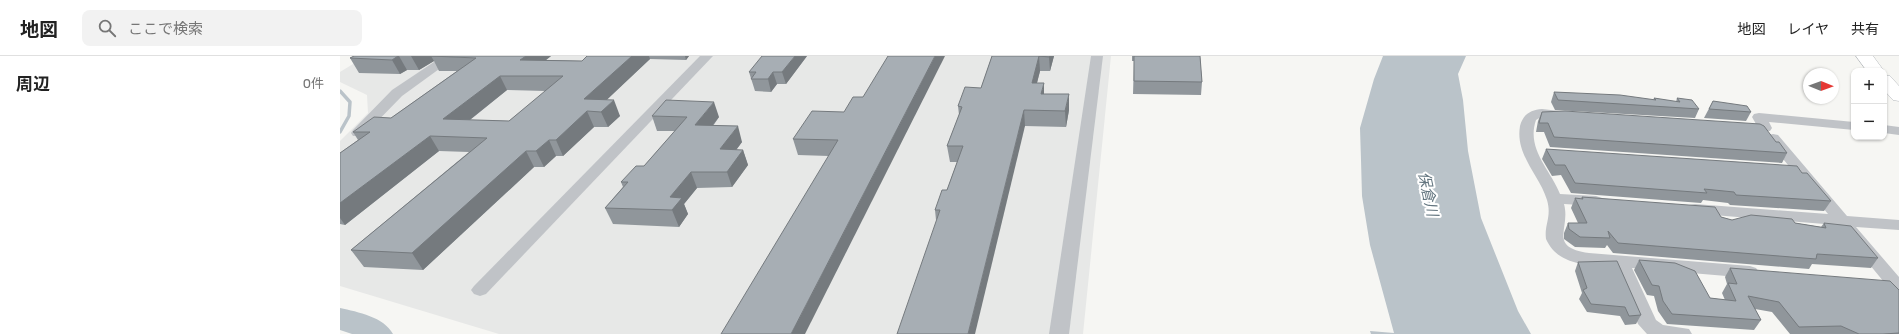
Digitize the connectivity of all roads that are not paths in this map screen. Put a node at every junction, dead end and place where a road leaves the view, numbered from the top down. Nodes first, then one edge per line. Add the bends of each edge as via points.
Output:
1 (451, 56) edge
2 (706, 56) edge
3 (1097, 56) edge
4 (1864, 56) edge
5 (1889, 83) edge
6 (1580, 116) edge
7 (1851, 126) edge
8 (1750, 127) edge
9 (1765, 128) junction
10 (1887, 129) edge
11 (1899, 131) edge
12 (358, 133) edge
13 (1528, 150) junction
14 (1544, 152) dead end
15 (1777, 169) edge
16 (1801, 171) junction
17 (1554, 198) junction
18 (1609, 202) edge
19 (1679, 208) edge
20 (1843, 221) junction
21 (1899, 225) edge
22 (1620, 261) junction
23 (1769, 274) edge
24 (1872, 282) edge
25 (1897, 287) edge
26 (480, 290) dead end
27 (1059, 334) edge
28 (1682, 334) edge

1 - 12 street via 397,93
2 - 26 street
3 - 27 street
4 - 5 main road
6 - 13 street via 1538,113 1532,116 1525,138
7 - 9 street via 1759,117
8 - 9 street
9 - 16 street
10 - 11 street
13 - 14 street
13 - 17 street
15 - 16 street
16 - 20 street
17 - 18 street
17 - 22 street via 1558,213 1553,229 1554,239 1560,248 1570,255
19 - 20 street
20 - 21 street
20 - 25 street
22 - 23 street
22 - 28 street via 1648,324 1658,332
24 - 25 street

